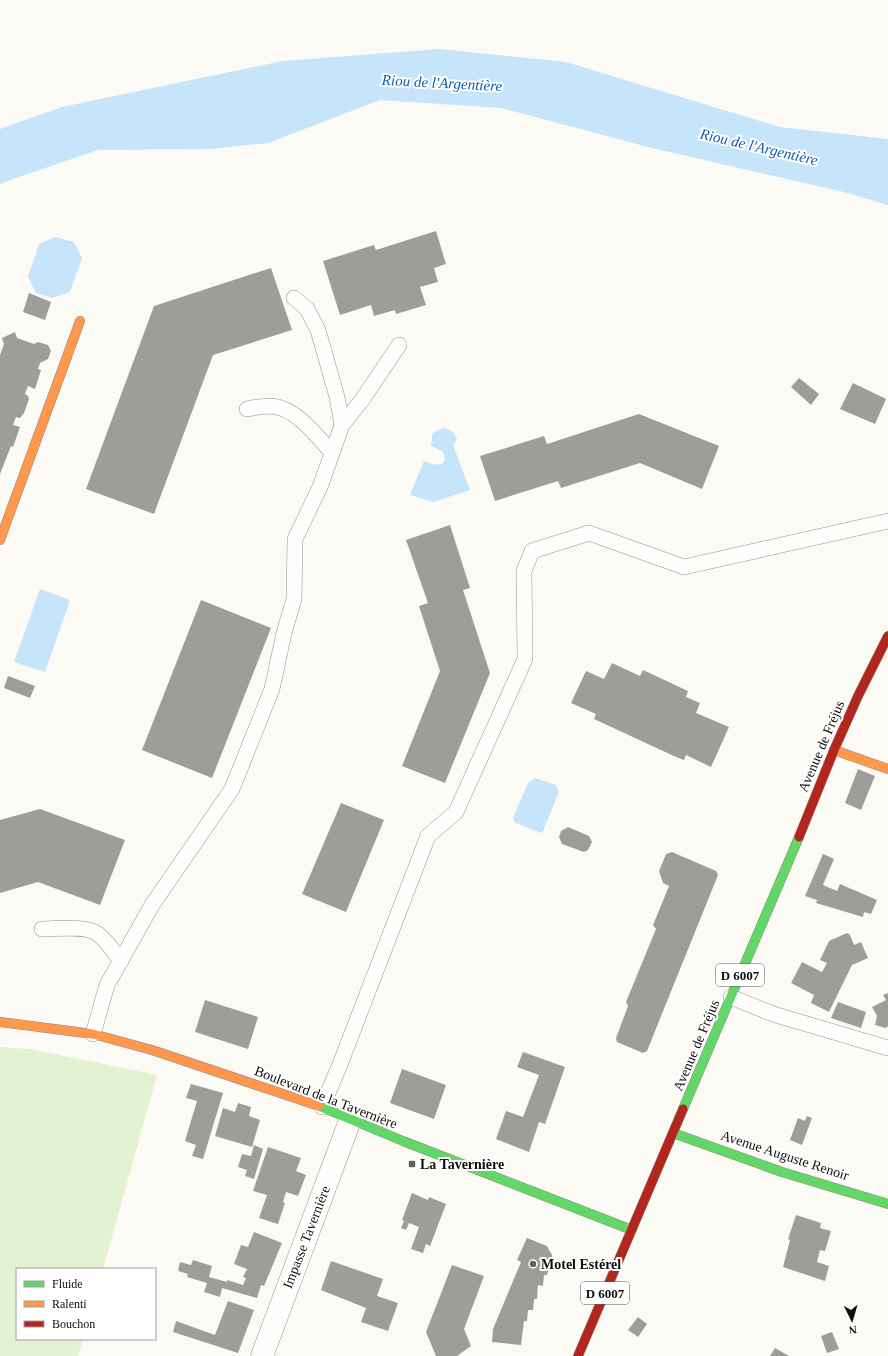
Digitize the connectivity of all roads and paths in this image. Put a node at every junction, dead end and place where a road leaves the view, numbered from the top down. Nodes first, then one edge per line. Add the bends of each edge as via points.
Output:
1 (294, 298) dead end
2 (80, 321) dead end
3 (400, 345) dead end
4 (247, 409) dead end
5 (342, 425) junction
6 (332, 453) junction
7 (888, 520) edge
8 (0, 540) edge
9 (888, 636) edge
10 (834, 750) junction
11 (888, 769) edge
12 (42, 930) dead end
13 (121, 961) junction
14 (731, 997) junction
15 (0, 1022) edge
16 (93, 1034) junction
17 (888, 1048) edge
18 (322, 1108) junction
19 (351, 1118) junction
20 (673, 1133) junction
21 (888, 1204) edge
22 (632, 1230) junction
23 (262, 1356) edge
24 (578, 1356) edge

1 - 5 lane via 307,309 318,330 337,397
2 - 8 street
3 - 5 lane
4 - 6 lane via 273,406 286,410 304,422
5 - 6 lane
6 - 13 lane via 320,487 295,539 294,599 272,689 232,789 152,905
7 - 18 lane via 684,567 589,533 532,551 524,571 525,659 456,812 428,836
9 - 10 street, Avenue de Fréjus / D 6007
10 - 11 street
10 - 14 street, Avenue de Fréjus / D 6007
12 - 13 lane via 86,929 98,934
13 - 16 lane via 107,985
14 - 17 lane via 773,1014
14 - 20 street, Avenue de Fréjus / D 6007
15 - 16 street, Boulevard de la Tavernière
16 - 18 street, Boulevard de la Tavernière via 152,1050
18 - 19 street, Boulevard de la Tavernière
19 - 22 street, Boulevard de la Tavernière via 403,1142
19 - 23 street, Impasse Tavernière
20 - 21 street, Avenue Auguste Renoir via 782,1172
20 - 22 street, Avenue de Fréjus / D 6007
22 - 24 street, Avenue de Fréjus / D 6007

